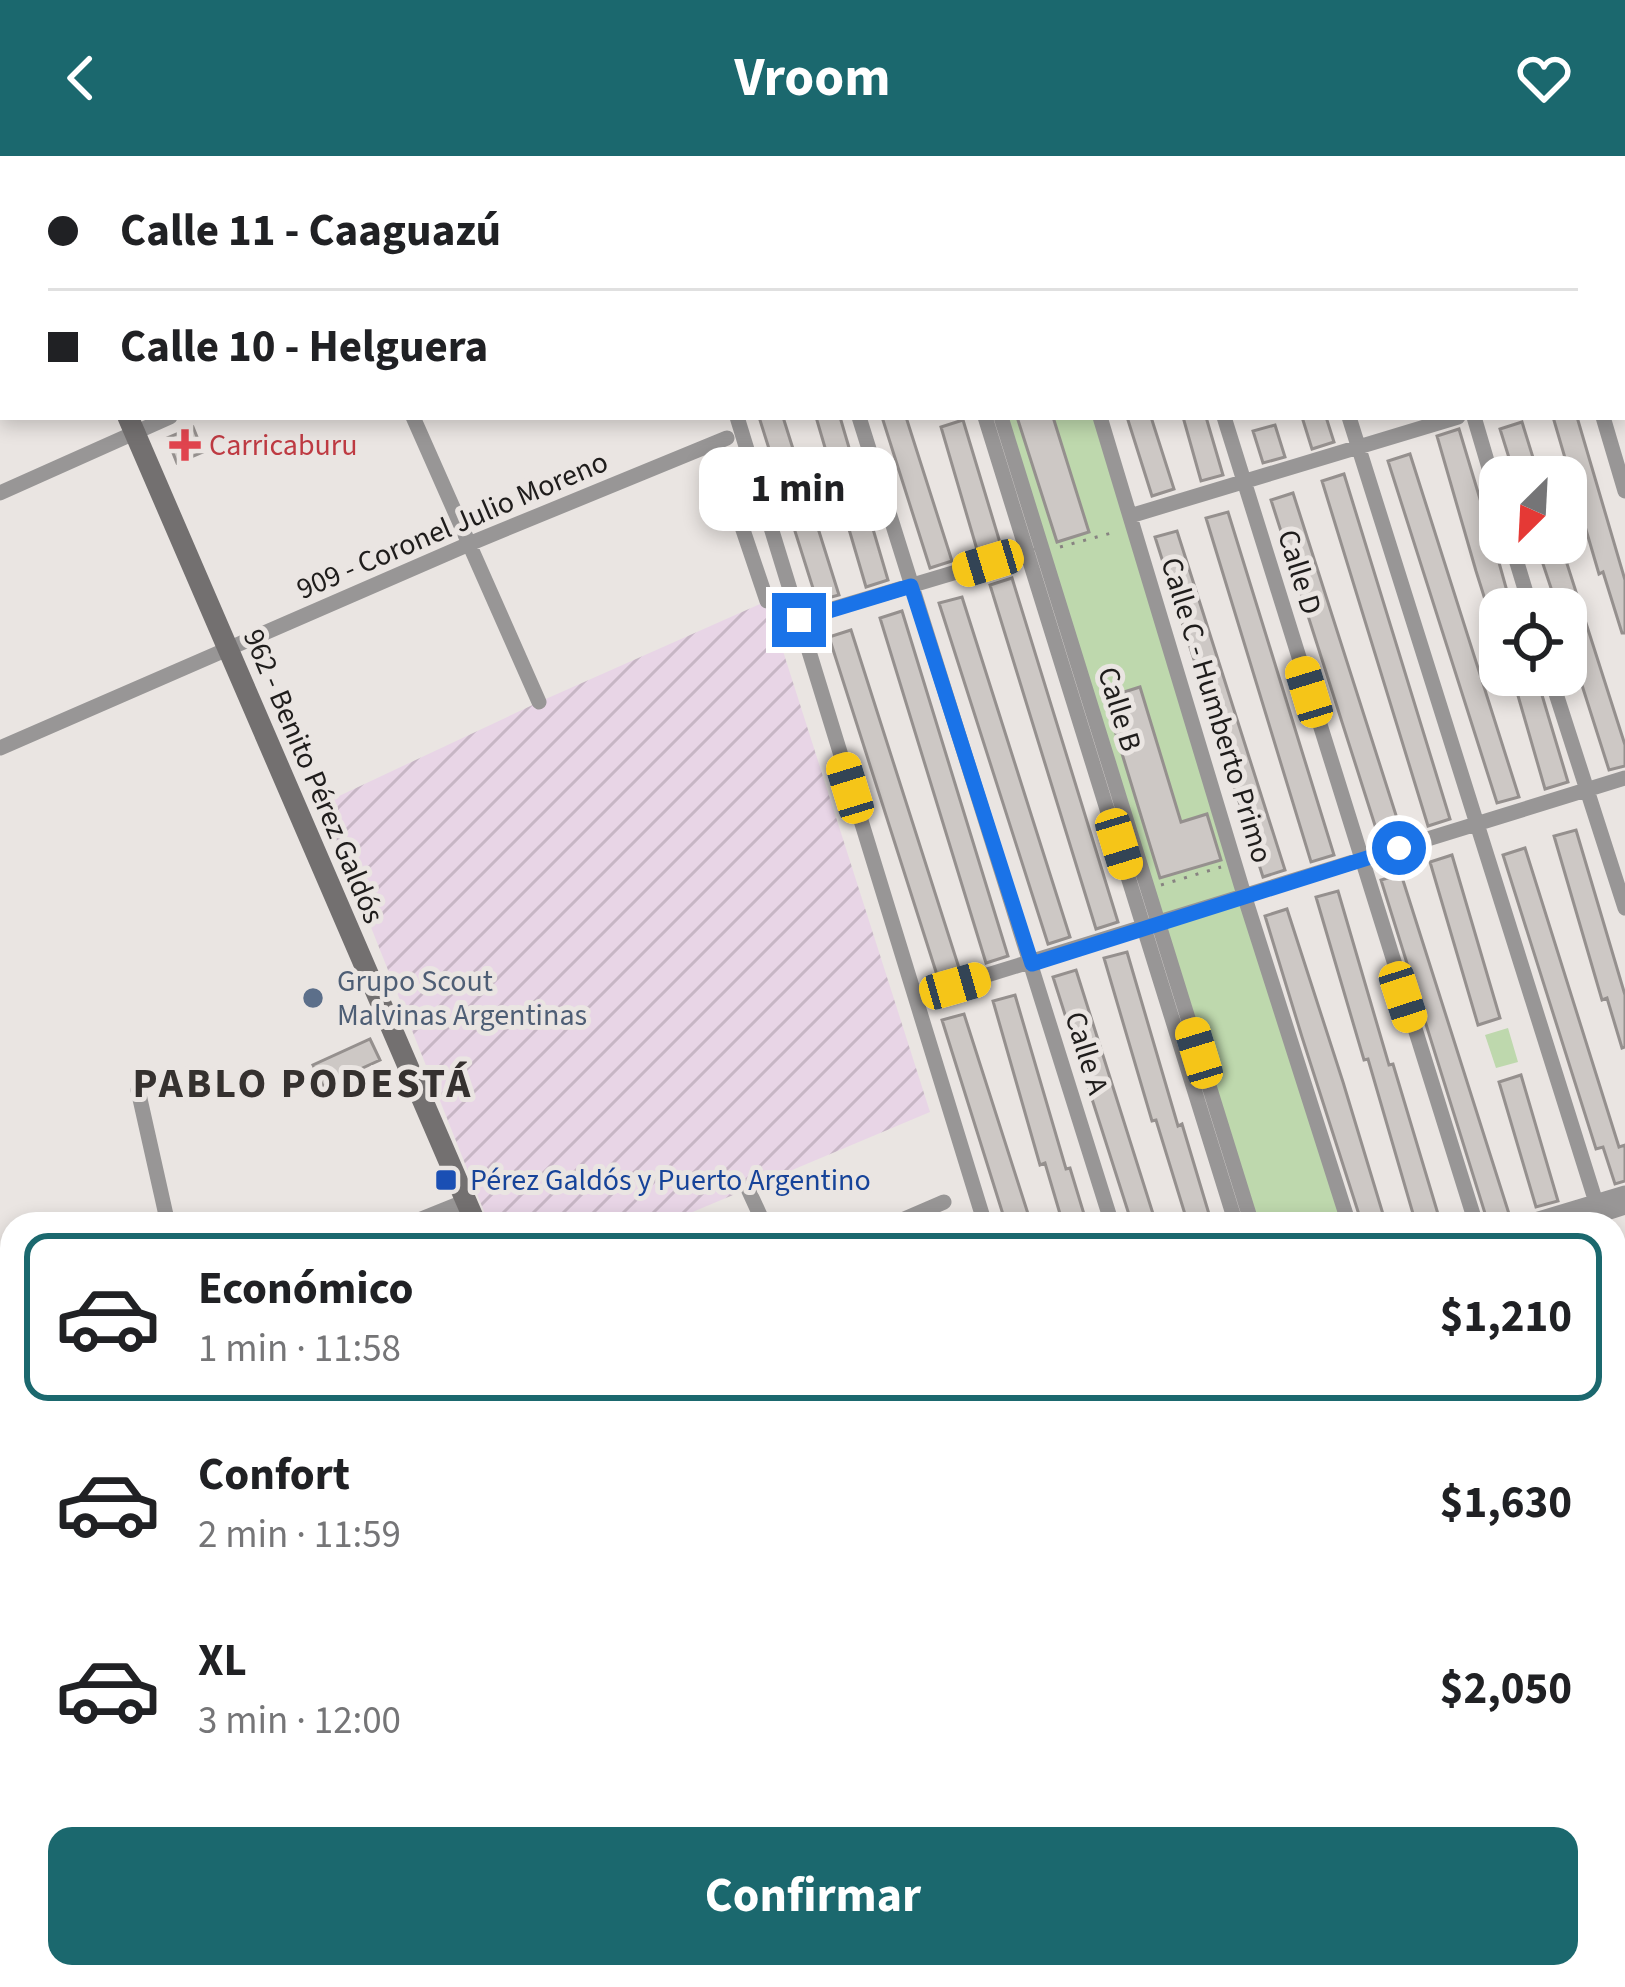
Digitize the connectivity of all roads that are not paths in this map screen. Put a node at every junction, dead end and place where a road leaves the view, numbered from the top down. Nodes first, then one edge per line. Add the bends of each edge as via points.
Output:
1 (414, 420) edge
2 (738, 420) edge
3 (860, 420) edge
4 (986, 420) edge
5 (1002, 420) edge
6 (1101, 420) edge
7 (1225, 420) edge
8 (1350, 420) edge
9 (1448, 420) edge
10 (1475, 420) edge
11 (1604, 420) edge
12 (131, 424) edge
13 (1358, 446) junction
14 (1486, 456) edge
15 (1244, 483) junction
16 (1625, 491) edge
17 (0, 493) edge
18 (1132, 521) junction
19 (469, 544) junction
20 (1035, 552) junction
21 (911, 586) junction
22 (767, 601) dead end
23 (799, 620) junction
24 (228, 652) junction
25 (1556, 696) edge
26 (539, 701) dead end
27 (0, 748) edge
28 (1625, 778) edge
29 (1584, 791) junction
30 (1476, 824) junction
31 (1360, 860) junction
32 (1245, 898) junction
33 (1625, 908) edge
34 (1153, 926) junction
35 (1032, 964) junction
36 (916, 998) junction
37 (138, 1090) dead end
38 (748, 1189) dead end
39 (1625, 1193) edge
40 (466, 1201) junction
41 (944, 1202) dead end
42 (1625, 1207) edge
43 (1598, 1208) junction
44 (165, 1212) edge
45 (439, 1212) edge
46 (471, 1212) edge
47 (759, 1212) edge
48 (921, 1212) edge
49 (981, 1212) edge
50 (1108, 1212) edge
51 (1233, 1212) edge
52 (1248, 1212) edge
53 (1345, 1212) edge
54 (1472, 1212) edge
55 (1579, 1212) edge
56 (1592, 1212) edge

1 - 19 street
2 - 23 street
3 - 21 street, Calle A
4 - 20 street, Calle B
5 - 20 street, Calle B
6 - 18 street, Calle C - Humberto Primo
7 - 15 street, Calle D
8 - 13 street
9 - 13 street
10 - 14 street
11 - 16 street
12 - 17 street
12 - 24 main road, 962 - Benito Pérez Galdós
13 - 15 street
13 - 30 street
15 - 18 street
15 - 31 street, Calle D
18 - 32 street, Calle C - Humberto Primo
19 - 22 street, 909 - Coronel Julio Moreno via 721,441
19 - 24 street, 909 - Coronel Julio Moreno
19 - 26 street
20 - 21 street
20 - 34 street, Calle B
20 - 34 street, Calle B via 1148,889
21 - 23 street
21 - 35 street, Calle A
23 - 36 street
24 - 27 street, 909 - Coronel Julio Moreno
24 - 40 main road, 962 - Benito Pérez Galdós
25 - 29 street
28 - 29 street
29 - 30 street
29 - 33 street
30 - 31 street
30 - 43 street
31 - 32 street
31 - 54 street, Calle D
32 - 34 street
32 - 53 street, Calle C - Humberto Primo
34 - 35 street
34 - 51 street, Calle B
34 - 52 street, Calle B
35 - 36 street
35 - 50 street, Calle A
36 - 49 street
37 - 44 street
38 - 47 street
39 - 43 street
40 - 45 street
40 - 46 main road, 962 - Benito Pérez Galdós
41 - 48 street
42 - 43 street
43 - 55 street
43 - 56 street

